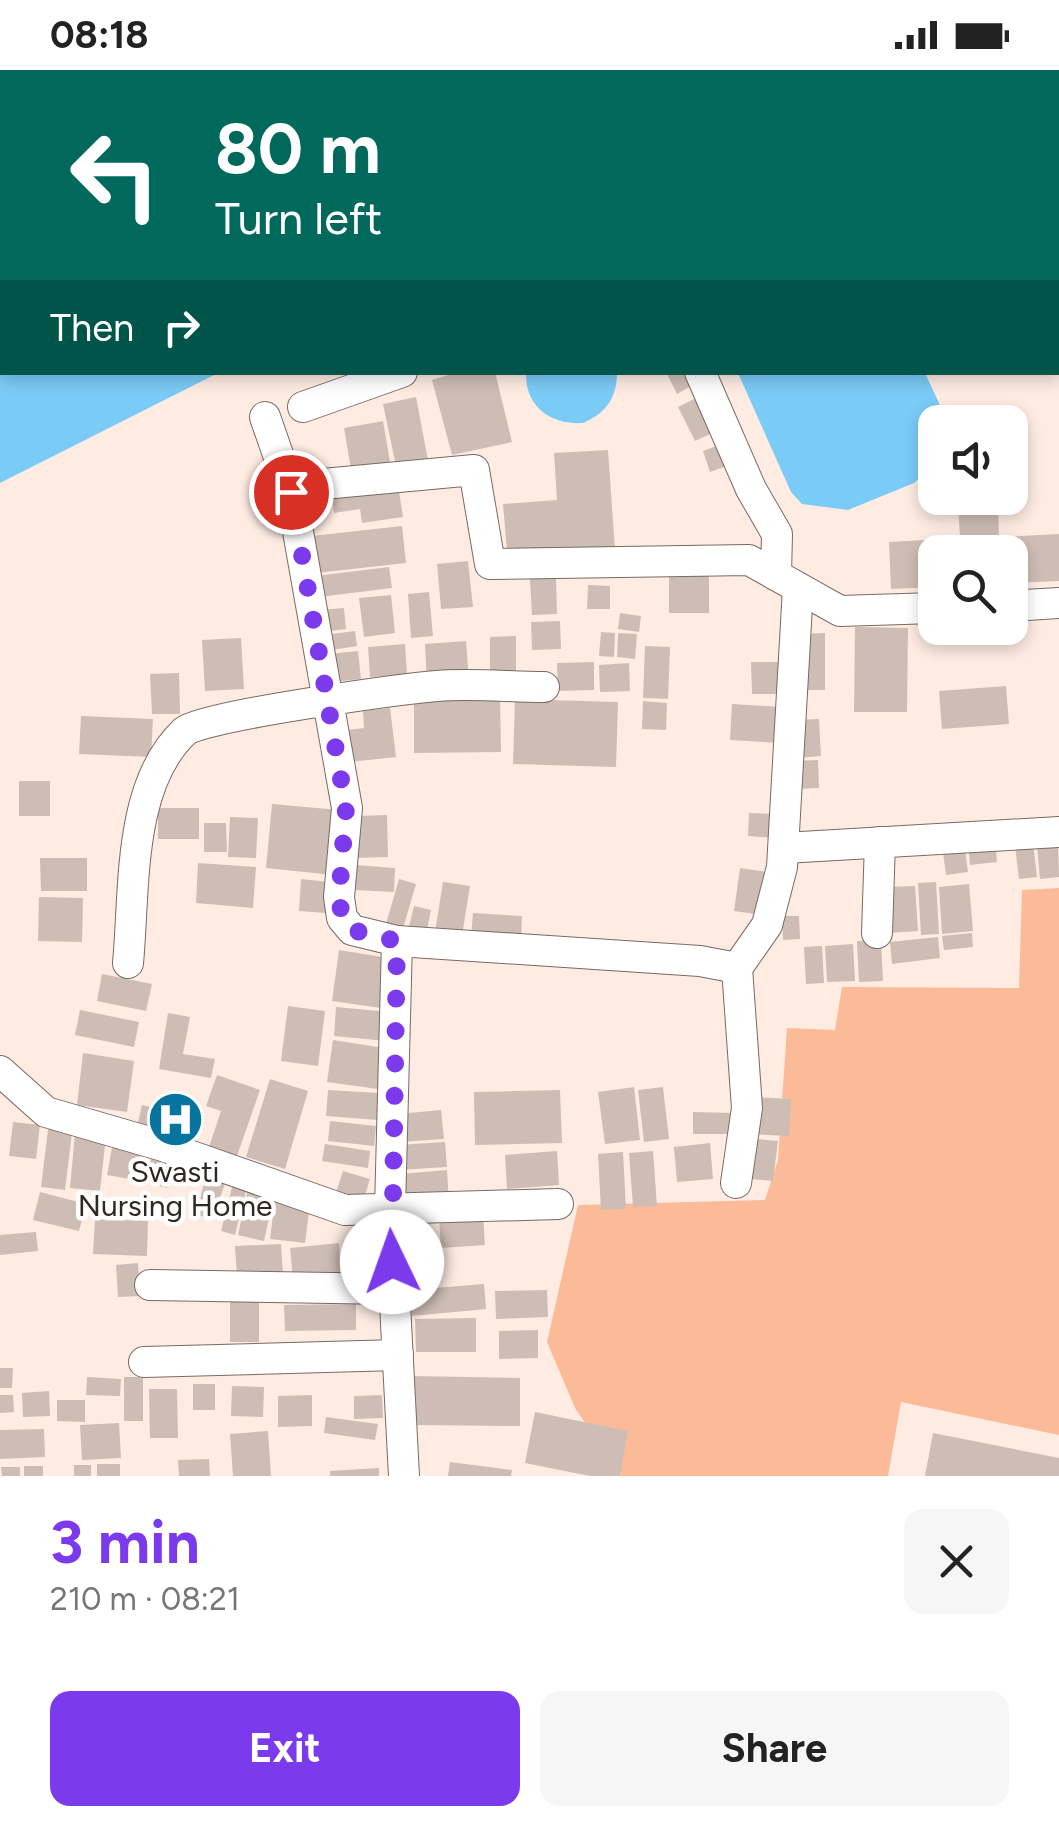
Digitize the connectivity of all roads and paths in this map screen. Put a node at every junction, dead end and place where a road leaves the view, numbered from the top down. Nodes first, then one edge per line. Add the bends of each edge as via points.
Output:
1 (394, 375) edge
2 (701, 375) edge
3 (303, 407) dead end
4 (265, 417) dead end
5 (291, 492) junction
6 (787, 582) junction
7 (1059, 604) edge
8 (1028, 605) edge
9 (918, 609) edge
10 (544, 687) dead end
11 (326, 704) junction
12 (1059, 832) edge
13 (880, 842) junction
14 (784, 848) junction
15 (878, 933) dead end
16 (397, 941) junction
17 (128, 963) dead end
18 (737, 968) junction
19 (0, 1071) edge
20 (736, 1182) dead end
21 (558, 1204) dead end
22 (390, 1208) junction
23 (150, 1285) dead end
24 (394, 1289) junction
25 (398, 1355) junction
26 (144, 1362) dead end
27 (404, 1476) edge

1 - 3 street
2 - 6 street via 777,534
4 - 5 street
5 - 6 street via 474,470 490,564 748,560
5 - 11 street
6 - 9 street via 840,611
6 - 14 street
7 - 8 street
10 - 11 street via 439,686
11 - 16 street via 346,808 342,918 352,930
11 - 17 street via 238,712 185,731 156,774 144,807
12 - 13 street
13 - 14 street
13 - 15 street
14 - 18 street via 767,926
16 - 18 street
16 - 22 street
18 - 20 street via 747,1108
19 - 22 street via 46,1112 345,1210
21 - 22 street
22 - 24 street
23 - 24 street
24 - 25 street
25 - 26 street
25 - 27 street

